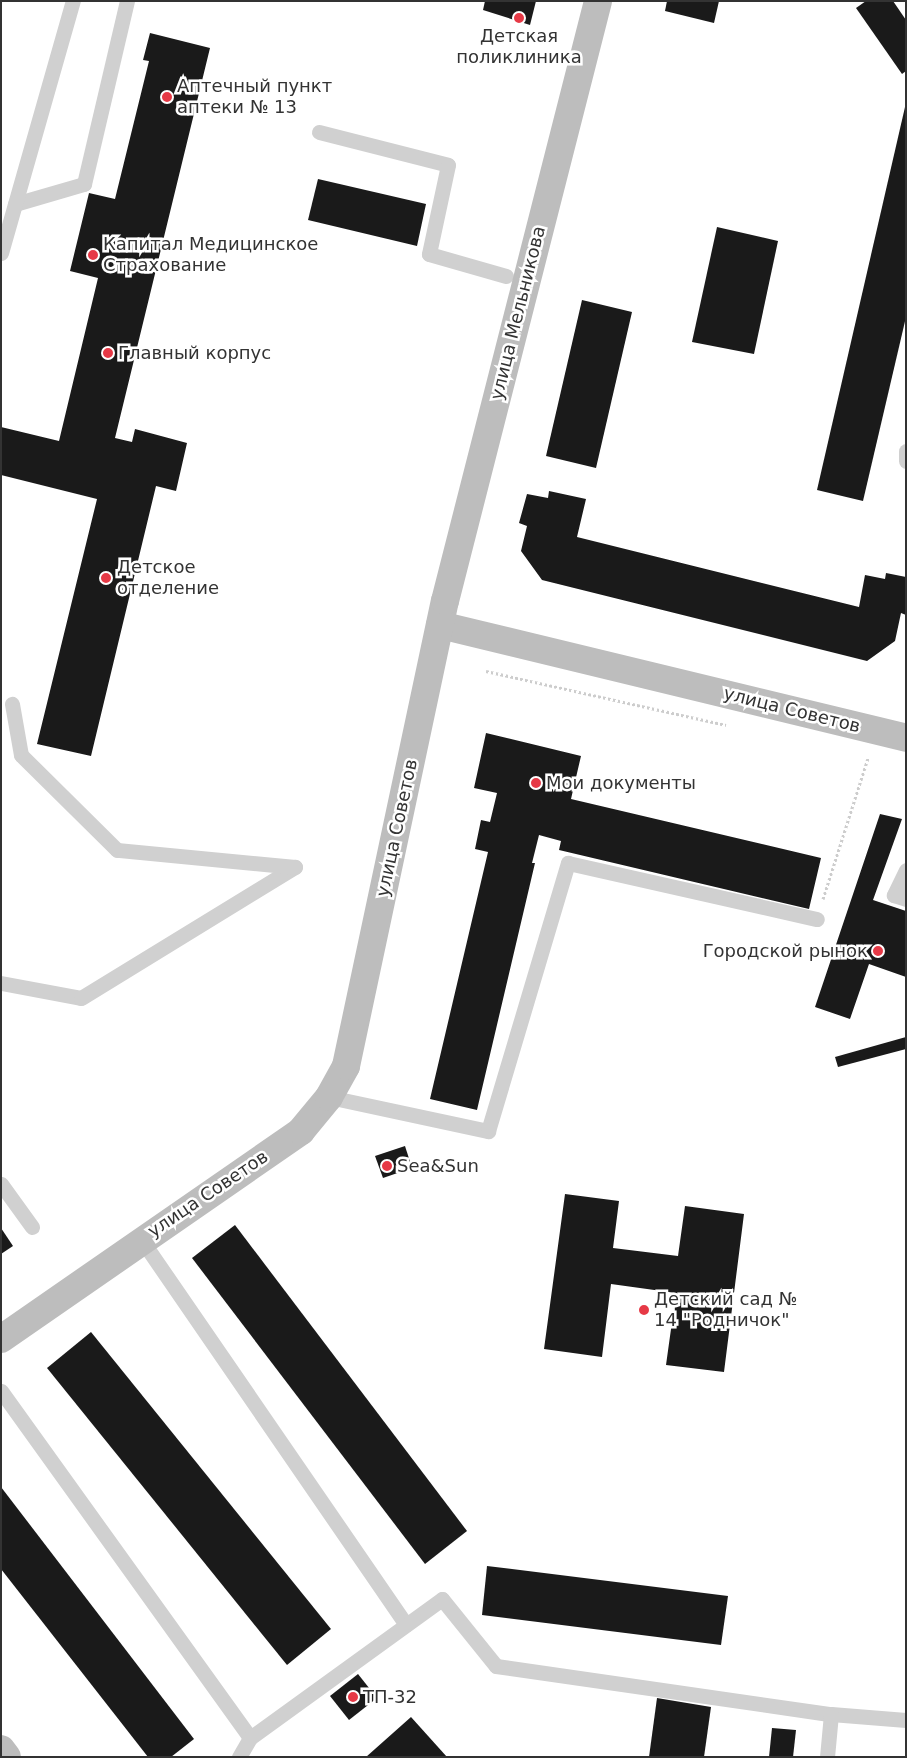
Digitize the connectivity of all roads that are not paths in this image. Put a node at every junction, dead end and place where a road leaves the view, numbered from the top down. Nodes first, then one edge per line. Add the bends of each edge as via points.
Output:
1 (73, 1) edge
2 (127, 1) edge
3 (598, 1) edge
4 (319, 132) dead end
5 (16, 204) junction
6 (1, 253) edge
7 (506, 276) dead end
8 (906, 451) edge
9 (906, 461) edge
10 (440, 625) junction
11 (12, 704) dead end
12 (905, 734) edge
13 (906, 870) edge
14 (906, 900) edge
15 (817, 919) road end
16 (1, 983) edge
17 (330, 1097) junction
18 (1, 1184) edge
19 (32, 1226) dead end
20 (141, 1239) junction
21 (1, 1339) edge
22 (1, 1391) edge
23 (406, 1625) junction
24 (831, 1714) junction
25 (906, 1720) edge
26 (250, 1738) junction
27 (1, 1749) edge
28 (7, 1757) edge
29 (239, 1757) edge
30 (827, 1757) edge

1 - 5 lane
2 - 5 lane via 84,184
3 - 10 street, улица Мельникова
4 - 7 lane via 448,165 428,254
5 - 6 lane
8 - 9 lane
10 - 12 street, улица Советов
10 - 17 street, улица Советов via 346,1066
11 - 16 lane via 21,755 117,850 296,868 81,998
13 - 14 lane via 894,895
15 - 17 lane via 568,863 488,1131
17 - 20 street, улица Советов via 302,1131
18 - 19 lane
20 - 21 street, улица Советов
20 - 23 lane
22 - 26 lane
23 - 24 lane via 442,1599 496,1666
23 - 26 lane
24 - 25 lane
24 - 30 lane
26 - 29 lane
27 - 28 street

